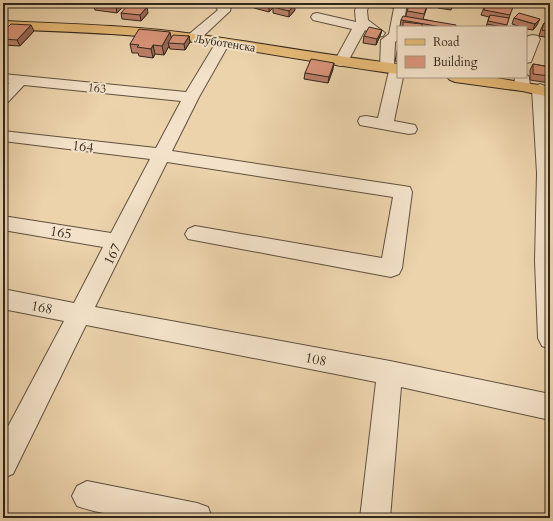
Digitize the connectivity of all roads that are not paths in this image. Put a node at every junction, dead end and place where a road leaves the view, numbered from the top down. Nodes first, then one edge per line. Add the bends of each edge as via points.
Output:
1 (134, 3) edge
2 (138, 3) edge
3 (219, 3) edge
4 (363, 3) edge
5 (401, 3) edge
6 (317, 17) dead end
7 (3, 25) edge
8 (193, 38) junction
9 (533, 39) dead end
10 (388, 40) junction
11 (222, 44) junction
12 (527, 56) edge
13 (342, 62) junction
14 (394, 68) edge
15 (3, 78) edge
16 (464, 78) edge
17 (20, 80) junction
18 (534, 86) edge
19 (191, 97) junction
20 (3, 99) edge
21 (366, 121) dead end
22 (385, 124) junction
23 (409, 129) dead end
24 (3, 136) edge
25 (162, 155) junction
26 (548, 174) edge
27 (3, 223) edge
28 (548, 227) edge
29 (195, 234) dead end
30 (118, 242) junction
31 (3, 299) edge
32 (81, 314) junction
33 (550, 338) edge
34 (390, 373) junction
35 (550, 407) edge
36 (3, 464) edge
37 (87, 496) dead end
38 (197, 518) edge
39 (375, 518) edge

1 - 2 street
3 - 8 street via 225,7 224,11
4 - 10 street via 362,22
5 - 10 street via 395,36
6 - 13 street via 360,27
7 - 8 main road, Љуботенска via 117,30
8 - 11 main road, Љуботенска
9 - 12 street
10 - 14 street
11 - 13 main road, Љуботенска
11 - 19 street, 167
13 - 14 main road, Љуботенска
14 - 22 street
15 - 17 street, 163
16 - 18 main road
17 - 19 street, 163
17 - 20 street
18 - 26 street
19 - 25 street, 167
21 - 22 street
22 - 23 street
24 - 25 street, 164
25 - 29 street, 164 via 403,192 391,268
25 - 30 street, 167
26 - 28 street
27 - 30 street, 165
28 - 33 street
30 - 32 street, 167
31 - 32 street, 168
32 - 34 street, 108
32 - 36 street, 167
34 - 35 street, 108
34 - 39 street
37 - 38 street

